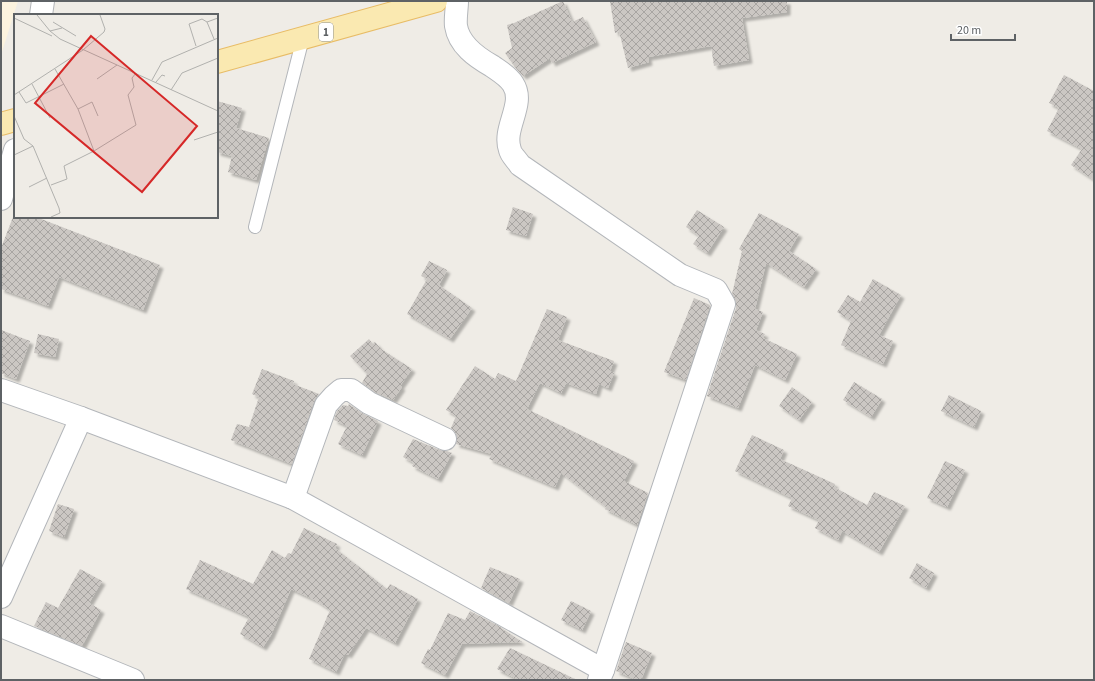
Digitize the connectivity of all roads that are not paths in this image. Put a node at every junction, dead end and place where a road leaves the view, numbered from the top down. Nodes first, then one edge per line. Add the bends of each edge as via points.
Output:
1 (43, 1) edge
2 (436, 1) edge
3 (457, 1) edge
4 (41, 14) edge
5 (303, 38) junction
6 (218, 62) edge
7 (14, 120) edge
8 (1, 124) edge
9 (14, 154) edge
10 (1, 199) edge
11 (254, 227) dead end
12 (1, 390) edge
13 (81, 418) junction
14 (445, 439) dead end
15 (293, 498) junction
16 (1, 597) edge
17 (1, 626) edge
18 (601, 675) edge
19 (133, 680) edge

1 - 4 street
2 - 5 main road, 1
3 - 18 street via 456,26 460,39 480,59 503,73 514,84 517,99 508,140 510,151 520,165 680,275 716,290 724,304
5 - 6 main road, 1
5 - 11 lane
7 - 8 main road
9 - 10 street
12 - 13 street
13 - 15 street
13 - 16 street
14 - 15 street via 369,403 351,390 341,390 326,406
15 - 18 street
17 - 19 street

